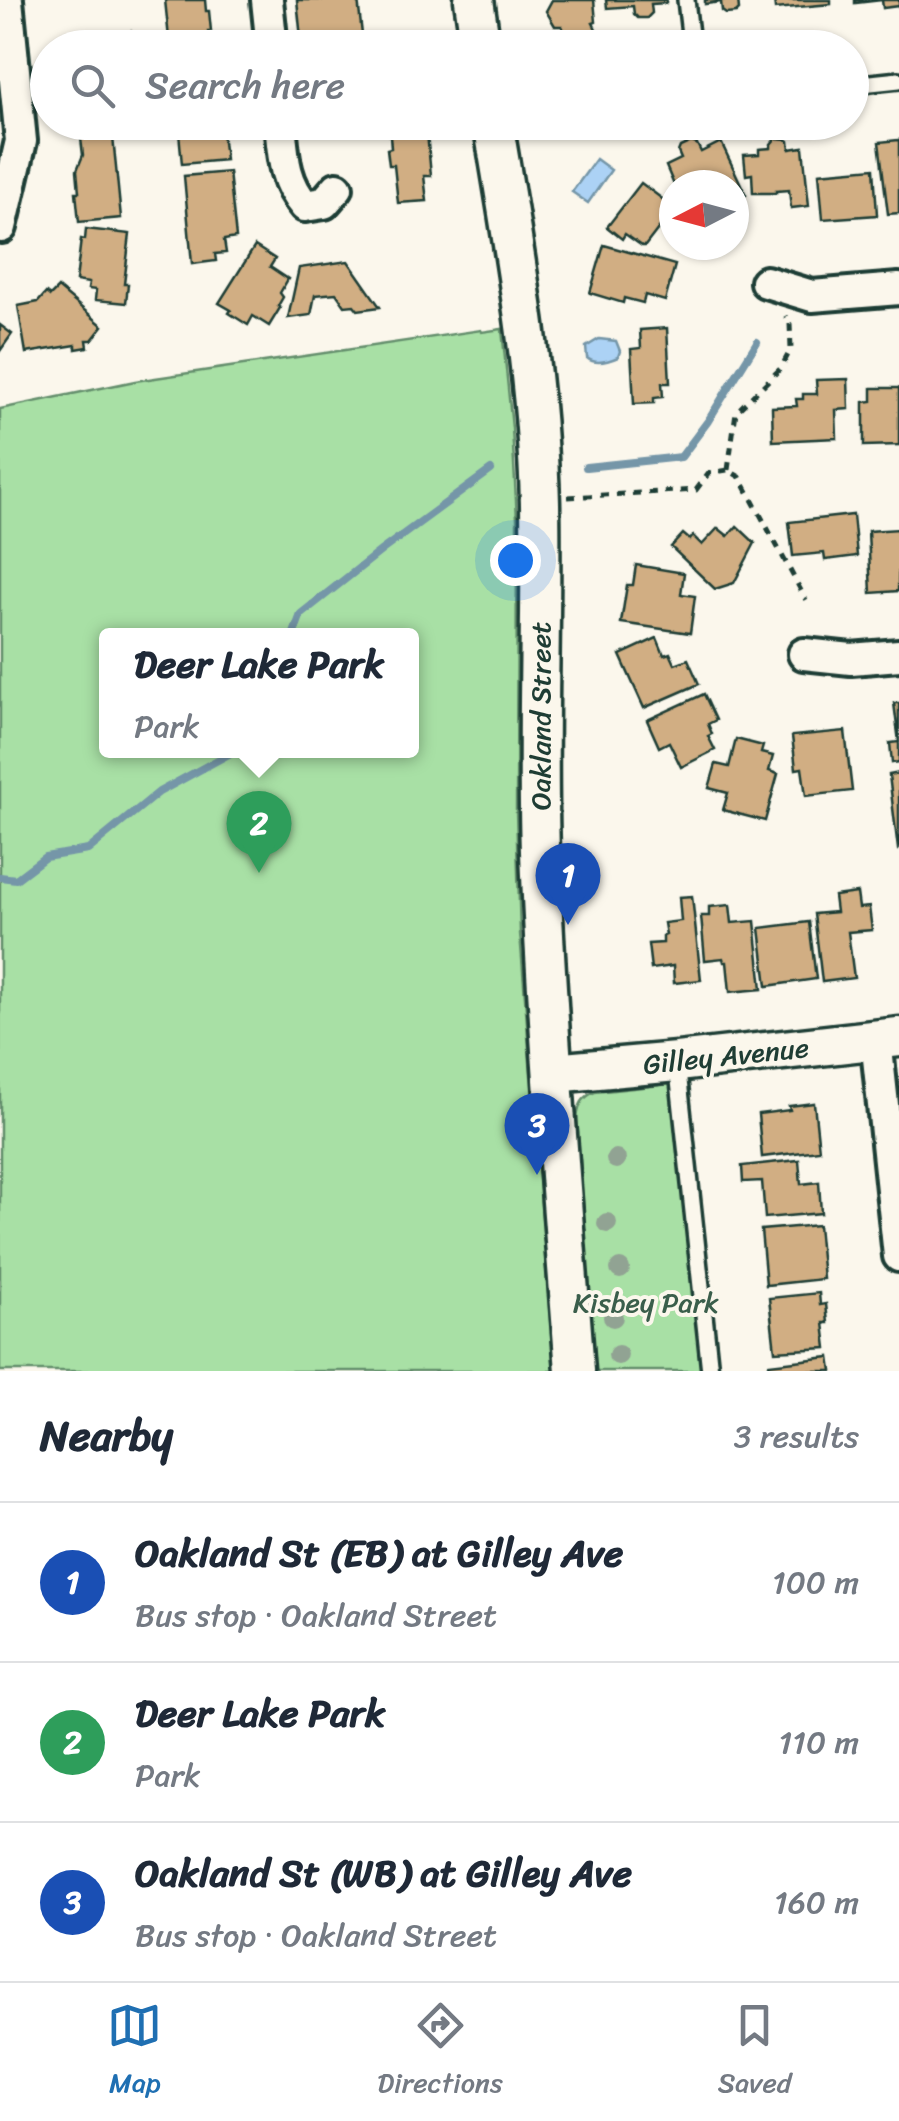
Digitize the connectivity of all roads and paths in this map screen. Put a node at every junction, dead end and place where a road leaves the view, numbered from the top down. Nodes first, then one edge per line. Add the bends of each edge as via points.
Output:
1 (7, 0) edge
2 (267, 0) edge
3 (474, 0) edge
4 (686, 0) edge
5 (270, 30) edge
6 (478, 30) edge
7 (689, 30) edge
8 (899, 80) edge
9 (869, 83) edge
10 (282, 140) edge
11 (496, 140) edge
12 (337, 188) dead end
13 (1, 227) edge
14 (766, 282) joint
15 (899, 289) edge
16 (728, 470) junction
17 (540, 502) junction
18 (806, 600) dead end
19 (804, 654) dead end
20 (899, 656) edge
21 (887, 1038) edge
22 (677, 1062) junction
23 (553, 1073) junction
24 (899, 1256) edge
25 (576, 1371) edge
26 (710, 1371) edge

1 - 13 street via 22,140
2 - 5 street
3 - 6 street
4 - 7 lane
8 - 9 lane
10 - 12 street via 285,173 305,206 324,203
11 - 17 street, Oakland Street via 534,405
14 - 15 street via 812,296
14 - 16 path via 790,324 791,349 736,412
16 - 17 path via 709,473 696,490
16 - 18 path via 740,477
17 - 23 street, Oakland Street via 540,848
19 - 20 street
21 - 22 street, Gilley Avenue
21 - 24 street
22 - 23 street, Gilley Avenue
22 - 26 lane
23 - 25 street, Oakland Street

